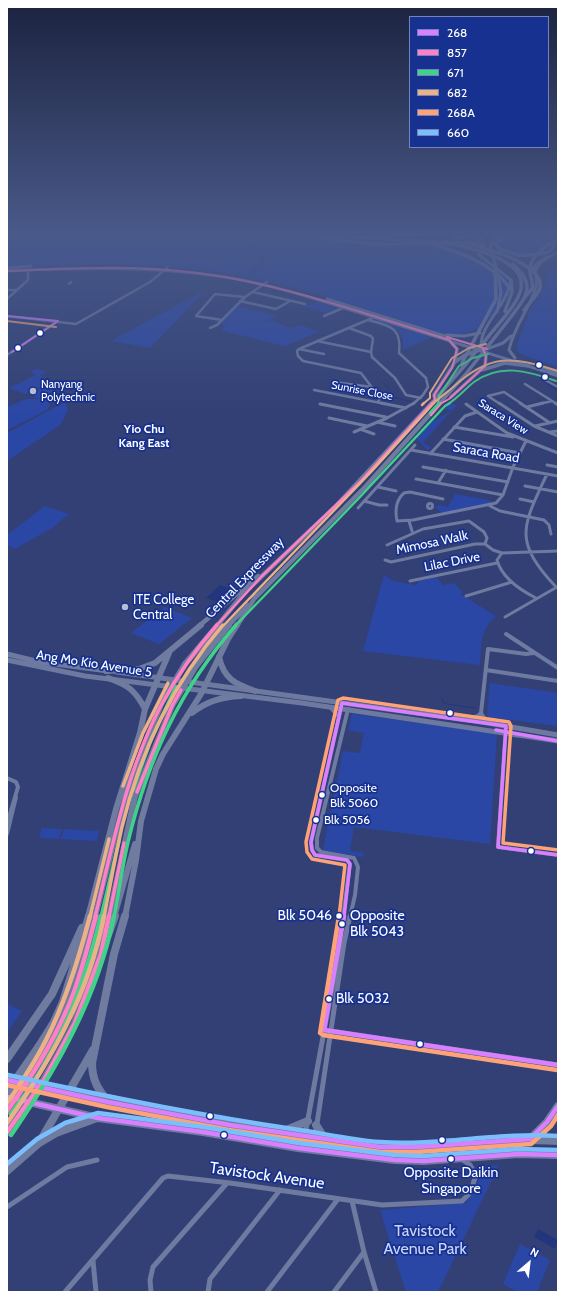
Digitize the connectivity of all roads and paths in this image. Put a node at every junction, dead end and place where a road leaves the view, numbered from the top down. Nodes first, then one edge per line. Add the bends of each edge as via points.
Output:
1 (126, 296) edge
2 (214, 296) edge
3 (231, 296) edge
4 (268, 296) edge
5 (310, 296) edge
6 (496, 296) edge
7 (500, 296) edge
8 (506, 296) edge
9 (510, 296) edge
10 (518, 296) edge
11 (528, 296) edge
12 (531, 296) edge
13 (535, 296) edge
14 (245, 297) joint
15 (524, 298) joint
16 (240, 301) junction
17 (290, 301) junction
18 (329, 301) junction
19 (305, 304) dead end
20 (343, 308) junction
21 (524, 310) junction
22 (497, 312) junction
23 (375, 313) junction
24 (506, 313) junction
25 (7, 316) edge
26 (324, 316) dead end
27 (368, 316) junction
28 (374, 318) junction
29 (222, 320) junction
30 (368, 320) junction
31 (58, 321) junction
32 (210, 328) dead end
33 (349, 328) junction
34 (483, 332) junction
35 (443, 335) junction
36 (511, 336) junction
37 (449, 340) junction
38 (316, 341) junction
39 (298, 349) junction
40 (483, 350) junction
41 (370, 352) junction
42 (324, 354) dead end
43 (7, 355) edge
44 (514, 358) junction
45 (455, 362) junction
46 (529, 366) junction
47 (463, 367) junction
48 (480, 371) junction
49 (558, 373) edge
50 (558, 376) edge
51 (545, 380) dead end
52 (334, 382) dead end
53 (525, 384) dead end
54 (372, 387) junction
55 (558, 387) edge
56 (314, 390) dead end
57 (421, 398) junction
58 (435, 400) junction
59 (552, 401) junction
60 (378, 402) junction
61 (442, 402) junction
62 (320, 404) dead end
63 (466, 404) dead end
64 (558, 405) edge
65 (527, 407) junction
66 (408, 408) junction
67 (477, 412) junction
68 (387, 417) junction
69 (329, 418) dead end
70 (558, 421) edge
71 (377, 422) junction
72 (550, 423) junction
73 (368, 426) junction
74 (395, 426) dead end
75 (534, 426) junction
76 (454, 427) junction
77 (360, 429) junction
78 (558, 430) edge
79 (354, 432) dead end
80 (549, 432) junction
81 (507, 433) junction
82 (374, 434) dead end
83 (504, 435) junction
84 (558, 436) edge
85 (518, 438) junction
86 (443, 439) junction
87 (526, 441) junction
88 (415, 445) dead end
89 (411, 450) junction
90 (433, 450) junction
91 (558, 452) edge
92 (520, 453) junction
93 (430, 454) junction
94 (438, 455) junction
95 (546, 464) dead end
96 (423, 467) dead end
97 (558, 467) edge
98 (513, 468) junction
99 (446, 470) junction
100 (547, 474) junction
101 (558, 476) edge
102 (416, 479) dead end
103 (508, 482) junction
104 (438, 483) junction
105 (525, 486) dead end
106 (378, 487) junction
107 (540, 489) junction
108 (396, 491) dead end
109 (558, 492) edge
110 (503, 494) junction
111 (438, 498) junction
112 (443, 499) dead end
113 (520, 499) dead end
114 (364, 501) junction
115 (534, 502) junction
116 (387, 505) dead end
117 (433, 506) dead end
118 (490, 506) junction
119 (358, 508) dead end
120 (528, 516) junction
121 (409, 520) junction
122 (412, 531) dead end
123 (551, 534) dead end
124 (485, 544) junction
125 (387, 545) dead end
126 (558, 551) edge
127 (530, 552) junction
128 (502, 553) junction
129 (385, 560) dead end
130 (497, 563) junction
131 (271, 567) junction
132 (410, 581) dead end
133 (512, 582) junction
134 (557, 587) edge
135 (256, 596) junction
136 (466, 596) dead end
137 (536, 598) junction
138 (505, 617) dead end
139 (506, 634) dead end
140 (169, 653) junction
141 (534, 653) junction
142 (7, 654) edge
143 (219, 656) junction
144 (7, 660) edge
145 (558, 668) edge
146 (486, 670) junction
147 (106, 671) junction
148 (108, 678) junction
149 (158, 678) junction
150 (558, 681) edge
151 (154, 685) junction
152 (206, 685) junction
153 (203, 691) junction
154 (255, 691) junction
155 (241, 696) junction
156 (342, 703) junction
157 (349, 704) junction
158 (359, 705) junction
159 (331, 708) junction
160 (145, 709) junction
161 (340, 709) junction
162 (348, 710) junction
163 (357, 712) junction
164 (481, 713) junction
165 (339, 717) junction
166 (186, 719) junction
167 (466, 720) junction
168 (494, 724) junction
169 (506, 726) junction
170 (505, 732) junction
171 (558, 735) edge
172 (558, 740) edge
173 (7, 778) edge
174 (11, 814) junction
175 (7, 824) edge
176 (7, 834) edge
177 (138, 838) junction
178 (558, 855) edge
179 (89, 915) junction
180 (101, 954) junction
181 (324, 1030) junction
182 (331, 1031) junction
183 (96, 1045) junction
184 (18, 1046) junction
185 (7, 1052) edge
186 (7, 1059) edge
187 (558, 1065) edge
188 (7, 1080) edge
189 (7, 1092) edge
190 (67, 1093) junction
191 (7, 1097) edge
192 (108, 1102) junction
193 (558, 1106) edge
194 (58, 1109) junction
195 (7, 1111) edge
196 (98, 1118) junction
197 (308, 1121) junction
198 (316, 1125) junction
199 (7, 1132) edge
200 (282, 1132) junction
201 (305, 1136) junction
202 (315, 1137) junction
203 (330, 1139) junction
204 (530, 1139) junction
205 (558, 1141) edge
206 (39, 1143) junction
207 (389, 1147) junction
208 (558, 1155) edge
209 (460, 1158) junction
210 (389, 1159) junction
211 (97, 1160) dead end
212 (7, 1171) edge
213 (227, 1183) junction
214 (280, 1190) junction
215 (338, 1199) junction
216 (352, 1201) junction
217 (7, 1207) edge
218 (364, 1252) junction
219 (93, 1261) junction
220 (65, 1292) edge
221 (96, 1292) edge
222 (151, 1292) edge
223 (208, 1292) edge
224 (267, 1292) edge
225 (334, 1292) edge
226 (376, 1292) edge

1 - 31 street via 76,324
2 - 29 street via 196,316
3 - 14 street
4 - 17 street
5 - 18 main road
6 - 47 highway, bridge via 462,364
7 - 22 main road, bridge
8 - 22 main road
9 - 24 highway via 504,310
10 - 24 highway, Central Expressway
11 - 15 highway, Central Expressway
12 - 21 main road
13 - 21 highway, bridge
14 - 16 street
15 - 61 highway, Central Expressway, bridge
16 - 17 street via 278,309
16 - 29 street
17 - 19 street
18 - 20 main road
18 - 23 main road
20 - 26 street
20 - 27 main road
21 - 36 main road
22 - 34 main road
23 - 27 main road
23 - 28 street via 377,316
23 - 35 main road
24 - 47 highway, Central Expressway, bridge
25 - 31 street
27 - 28 main road
28 - 30 street
28 - 37 main road
29 - 32 street
30 - 33 street
30 - 57 street via 399,334 400,353 428,382 428,389
31 - 43 street
33 - 38 street
33 - 41 street via 373,338
34 - 35 main road via 464,336
34 - 40 main road
35 - 40 main road
36 - 40 main road via 503,343
36 - 44 main road via 509,350
37 - 40 main road
37 - 45 highway via 457,349
38 - 39 street
38 - 41 street
39 - 42 street
39 - 54 street via 298,356 303,361 361,373
40 - 44 main road
40 - 45 highway via 465,355
40 - 46 main road
40 - 48 highway via 486,361
41 - 57 street via 372,357 392,375 406,395
44 - 49 main road
45 - 58 highway via 434,395
46 - 48 highway via 505,363
46 - 50 main road
47 - 58 highway, Central Expressway
48 - 61 highway
51 - 55 street
52 - 54 street
53 - 59 street
54 - 60 street via 380,398
56 - 60 street, Sunrise Close
57 - 66 street
58 - 131 highway, Central Expressway via 335,507
59 - 64 street
59 - 65 street
60 - 66 street, Sunrise Close
61 - 135 highway, Central Expressway via 366,486
62 - 68 street
63 - 67 street, Saraca View
65 - 72 street
65 - 75 street via 504,392 488,396
66 - 68 street
67 - 76 street via 468,414
67 - 81 street, Saraca View
68 - 71 street
69 - 73 street
70 - 72 street
71 - 73 street
71 - 74 street
72 - 75 street
73 - 77 street
75 - 80 street
76 - 83 street
76 - 86 street
77 - 79 street
77 - 82 street
78 - 80 street
80 - 84 street
81 - 83 street
81 - 85 street, Saraca View
83 - 85 street
85 - 87 street, Saraca View
86 - 90 street
86 - 92 street
87 - 91 street
87 - 92 street, Saraca View
88 - 89 street
89 - 93 street, Saraca Road
89 - 106 street
90 - 93 street
90 - 94 street
92 - 98 street, Saraca View
93 - 94 street, Saraca Road
94 - 98 street, Saraca Road
95 - 97 street
96 - 99 street
98 - 100 street, Saraca Road
98 - 103 street, Saraca View
99 - 103 street
99 - 104 street
100 - 101 street, Saraca Road
100 - 107 street
102 - 104 street
103 - 110 street, Saraca View
104 - 110 street
105 - 107 street
106 - 108 street
106 - 114 street
107 - 109 street
107 - 115 street
110 - 118 street
111 - 112 street
111 - 117 street
111 - 121 street via 410,492 402,494 395,512 397,521
113 - 115 street
114 - 116 street
114 - 119 street
115 - 120 street
118 - 120 street via 500,511
118 - 121 street
120 - 123 street via 546,521
120 - 127 street via 526,540
121 - 122 street
124 - 125 street, Mimosa Walk via 487,537 469,521 422,529
124 - 128 street, Mimosa Walk
124 - 129 street, Mimosa Walk via 466,545 391,562
126 - 127 street, Mimosa Walk
127 - 128 street, Mimosa Walk
127 - 134 street via 539,569
128 - 130 street via 497,558
130 - 132 street, Lilac Drive
130 - 133 street
131 - 140 highway
131 - 195 highway, Central Expressway, bridge via 243,594 185,664 161,704 140,751 126,795 74,992 47,1049
133 - 136 street
133 - 137 street
134 - 137 street
135 - 143 highway
135 - 180 highway, Central Expressway, bridge via 231,622 196,666 172,706 135,796
137 - 138 street
139 - 141 street
140 - 147 highway via 151,665 139,669
140 - 149 highway
141 - 145 street
141 - 146 street via 488,649
142 - 147 main road, Ang Mo Kio Avenue 5 via 40,662
143 - 152 highway
143 - 154 highway via 220,666 226,676 235,683
144 - 148 main road, Ang Mo Kio Avenue 5 via 57,671
146 - 150 street
146 - 164 street
147 - 149 main road, Ang Mo Kio Avenue 5
148 - 151 main road, Ang Mo Kio Avenue 5
148 - 160 highway via 133,688
149 - 151 highway
149 - 152 main road, Ang Mo Kio Avenue 5
151 - 153 main road, Ang Mo Kio Avenue 5
151 - 160 highway
152 - 153 highway
152 - 154 main road, Ang Mo Kio Avenue 5
153 - 155 main road, Ang Mo Kio Avenue 5
153 - 166 highway
154 - 156 main road, Ang Mo Kio Avenue 5
155 - 159 main road, Ang Mo Kio Avenue 5
155 - 166 highway via 209,702 200,706
156 - 157 main road, Ang Mo Kio Avenue 5
156 - 161 street
157 - 158 main road, Ang Mo Kio Avenue 5
157 - 162 street
158 - 163 street
158 - 167 main road, Ang Mo Kio Avenue 5
159 - 161 main road, Ang Mo Kio Avenue 5
159 - 165 street
160 - 179 highway
161 - 162 main road, Ang Mo Kio Avenue 5
161 - 165 street
162 - 163 main road, Ang Mo Kio Avenue 5
162 - 182 street via 317,838 317,848 321,852 354,858 358,867
163 - 170 main road, Ang Mo Kio Avenue 5
164 - 167 street
164 - 168 street
165 - 181 street via 311,842 315,855 347,860 350,864 346,903
166 - 177 highway via 156,769
167 - 168 main road, Ang Mo Kio Avenue 5
168 - 169 main road, Ang Mo Kio Avenue 5
169 - 170 street
169 - 171 main road, Ang Mo Kio Avenue 5
170 - 172 main road, Ang Mo Kio Avenue 5
170 - 178 street via 498,846
173 - 174 street via 16,782 18,787
174 - 175 street
174 - 176 street
177 - 180 highway
177 - 183 highway via 124,921 114,954
179 - 184 highway via 52,994
179 - 189 highway, bridge via 63,1002 54,1022
180 - 199 highway, Central Expressway, bridge via 75,1023 60,1052 44,1080
181 - 182 street
181 - 197 street
182 - 187 street
182 - 198 street
183 - 190 highway
183 - 192 highway via 92,1076 97,1088
184 - 185 highway
184 - 186 highway
188 - 190 highway
190 - 192 highway
190 - 194 highway
191 - 194 highway
192 - 200 highway
193 - 204 highway via 548,1122
194 - 196 highway
194 - 206 highway
196 - 206 highway via 61,1131
196 - 210 highway
197 - 200 highway
197 - 201 street
198 - 202 street
198 - 203 highway via 323,1136
200 - 201 highway
201 - 202 highway
202 - 203 highway
203 - 207 highway
204 - 205 highway
204 - 207 highway
206 - 212 highway
207 - 210 highway via 384,1154
208 - 209 highway via 518,1154
209 - 210 highway via 424,1161
209 - 216 street, Tavistock Avenue via 470,1165 476,1175 468,1198 462,1201 380,1205
211 - 217 street via 67,1167
213 - 214 street, Tavistock Avenue
213 - 219 street, Tavistock Avenue via 173,1176 163,1178
213 - 222 street via 153,1267
214 - 215 street, Tavistock Avenue
214 - 223 street via 210,1279
215 - 216 street, Tavistock Avenue
215 - 224 street
216 - 218 street
218 - 225 street
218 - 226 street
219 - 220 street, Tavistock Avenue
219 - 221 street

